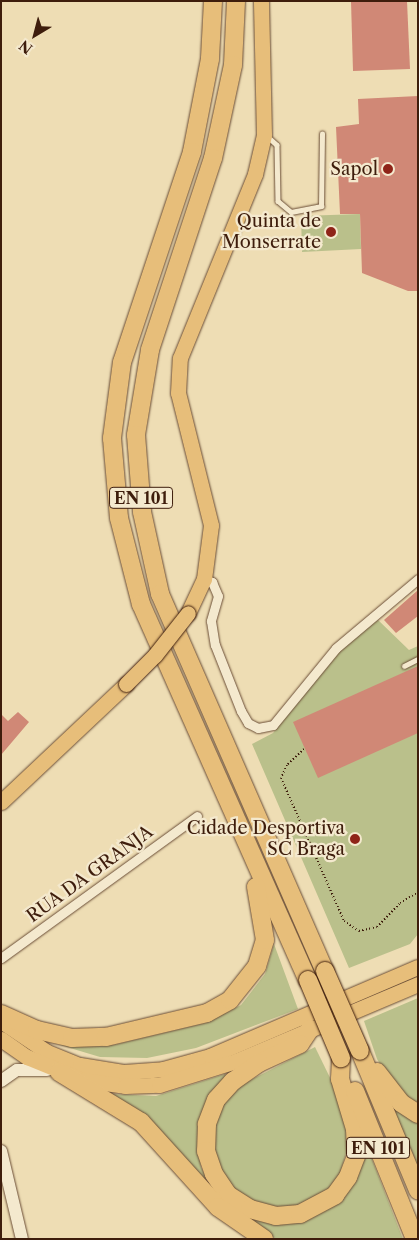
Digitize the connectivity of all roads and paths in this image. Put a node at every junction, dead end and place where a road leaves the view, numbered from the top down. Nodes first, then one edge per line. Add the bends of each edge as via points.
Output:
1 (213, 1) edge
2 (236, 1) edge
3 (261, 1) edge
4 (322, 134) dead end
5 (264, 135) junction
6 (204, 579) junction
7 (418, 579) edge
8 (418, 659) edge
9 (404, 666) dead end
10 (304, 749) dead end
11 (208, 760) junction
12 (1, 802) edge
13 (197, 816) dead end
14 (418, 892) edge
15 (1, 958) edge
16 (418, 967) edge
17 (418, 984) edge
18 (1, 1014) edge
19 (1, 1021) edge
20 (310, 1030) junction
21 (1, 1039) edge
22 (360, 1051) junction
23 (341, 1058) junction
24 (59, 1072) junction
25 (1, 1081) edge
26 (418, 1114) edge
27 (1, 1150) edge
28 (418, 1190) edge
29 (22, 1239) edge
30 (264, 1239) edge
31 (414, 1239) edge

1 - 11 highway, EN 101 via 210,59 192,152 122,362 112,438 119,518 141,604
2 - 22 highway, EN 101, bridge via 233,64 214,158 150,350 136,434 142,512 160,594
3 - 5 main road
4 - 5 lane via 321,206 291,212 278,202 277,145
5 - 6 main road via 255,174 180,358 178,393 210,525
6 - 7 street via 212,582 218,596 212,621 215,645 241,711 248,723 258,728 273,725 336,648
6 - 12 main road, bridge via 188,613 155,655
8 - 9 lane
10 - 14 path via 287,765 281,778 344,921 359,931 377,927 400,903
11 - 18 highway via 211,780 262,902 265,940 257,966 246,984 230,1000 207,1013 106,1037 72,1038 37,1030
11 - 23 highway, EN 101, bridge
13 - 15 street, RUA DA GRANJA
16 - 19 main road via 210,1056 163,1070 124,1072 80,1065 47,1052
17 - 20 main road
20 - 23 highway via 300,1044 259,1064 234,1081 216,1100 207,1124 206,1151 214,1174 228,1195 250,1209 276,1216 300,1214 335,1195 348,1178 356,1156 355,1129 340,1079
20 - 24 main road via 186,1079 159,1084 102,1083
21 - 24 main road
22 - 26 highway via 401,1103
22 - 28 highway, EN 101
23 - 31 highway, EN 101
24 - 25 street via 32,1067 17,1070
24 - 30 highway via 141,1122 218,1207
27 - 29 street

